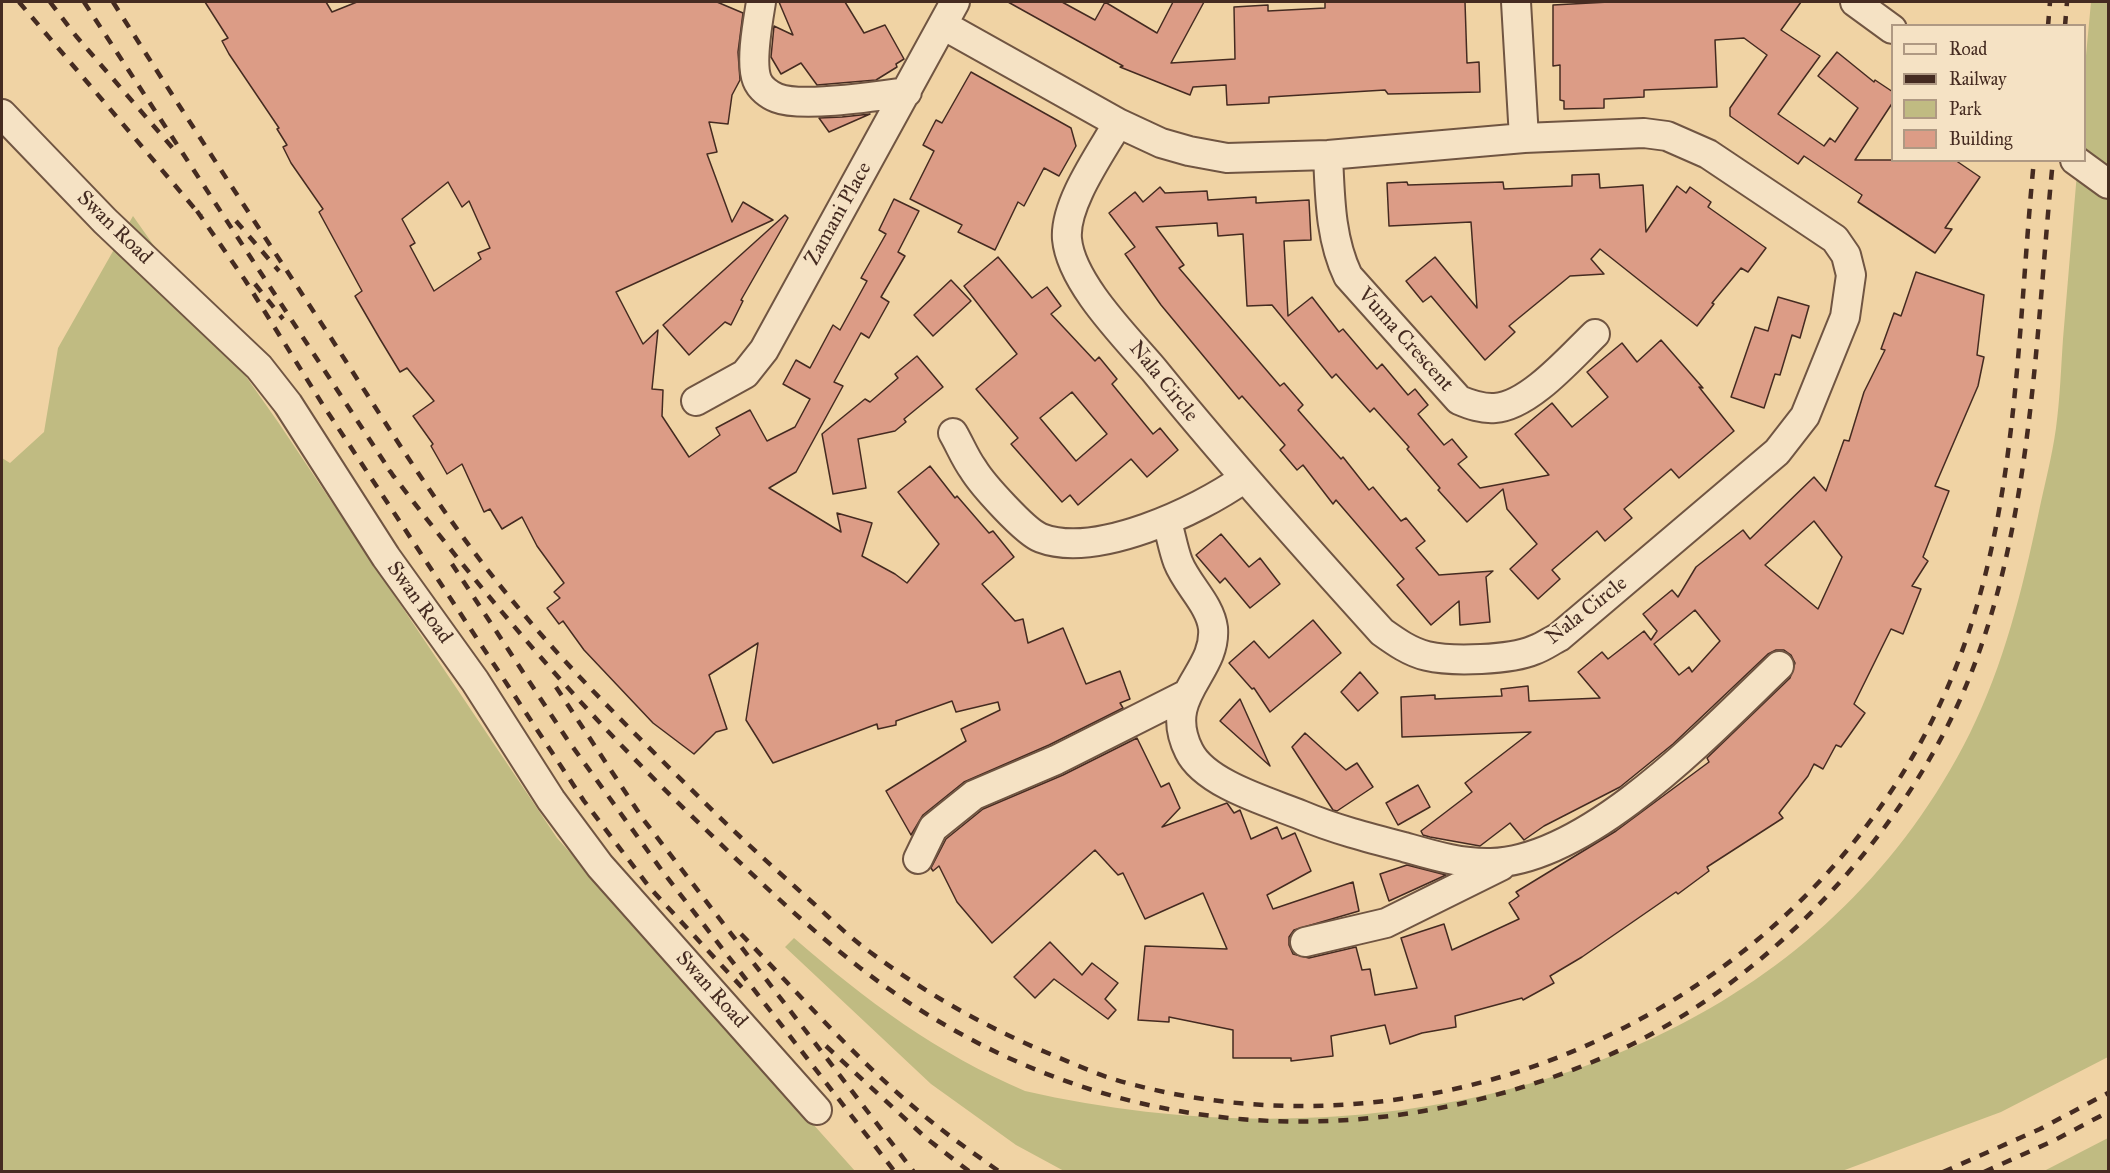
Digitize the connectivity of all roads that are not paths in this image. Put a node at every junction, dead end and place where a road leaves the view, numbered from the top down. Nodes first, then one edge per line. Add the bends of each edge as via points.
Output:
1 (761, 2) edge
2 (1516, 2) edge
3 (1855, 2) edge
4 (949, 13) edge
5 (1891, 28) edge
6 (907, 92) junction
7 (2, 114) edge
8 (1118, 123) junction
9 (1524, 138) junction
10 (1328, 155) junction
11 (2076, 162) edge
12 (2109, 184) edge
13 (1595, 334) dead end
14 (696, 401) dead end
15 (953, 433) dead end
16 (1243, 479) junction
17 (1167, 522) junction
18 (1779, 666) dead end
19 (1185, 694) junction
20 (918, 859) dead end
21 (1513, 860) junction
22 (1305, 942) dead end
23 (817, 1110) dead end

1 - 6 street via 756,79 763,90 777,99 838,100
2 - 9 street
3 - 5 street
4 - 6 street, Zamani Place
4 - 8 street, Nala Circle
6 - 14 street, Zamani Place via 764,350 745,374
7 - 23 street, Swan Road via 105,221 259,367 294,413 386,557 475,681 551,800 600,866
8 - 10 street, Nala Circle via 1161,143 1227,158
8 - 16 street, Nala Circle via 1075,201 1067,237 1070,253 1111,318
9 - 10 street, Nala Circle
9 - 16 street, Nala Circle via 1644,133 1667,136 1708,153 1835,239 1846,255 1851,275 1850,296 1821,378 1798,428 1777,452 1559,637 1533,651 1509,656 1427,656 1401,646 1382,632
10 - 13 street, Vuma Crescent via 1334,234 1348,276 1459,400 1476,407 1510,405 1553,374
11 - 12 street
15 - 17 street via 973,470 1026,528 1041,538 1085,542
16 - 17 street via 1215,499
17 - 19 street via 1178,563 1213,627 1205,663
18 - 21 street via 1669,770 1632,799 1566,841
19 - 20 street via 1056,760 974,795 933,828
19 - 21 street via 1183,731 1188,750 1207,772 1232,786 1330,827 1444,858 1469,863
21 - 22 street via 1386,923

